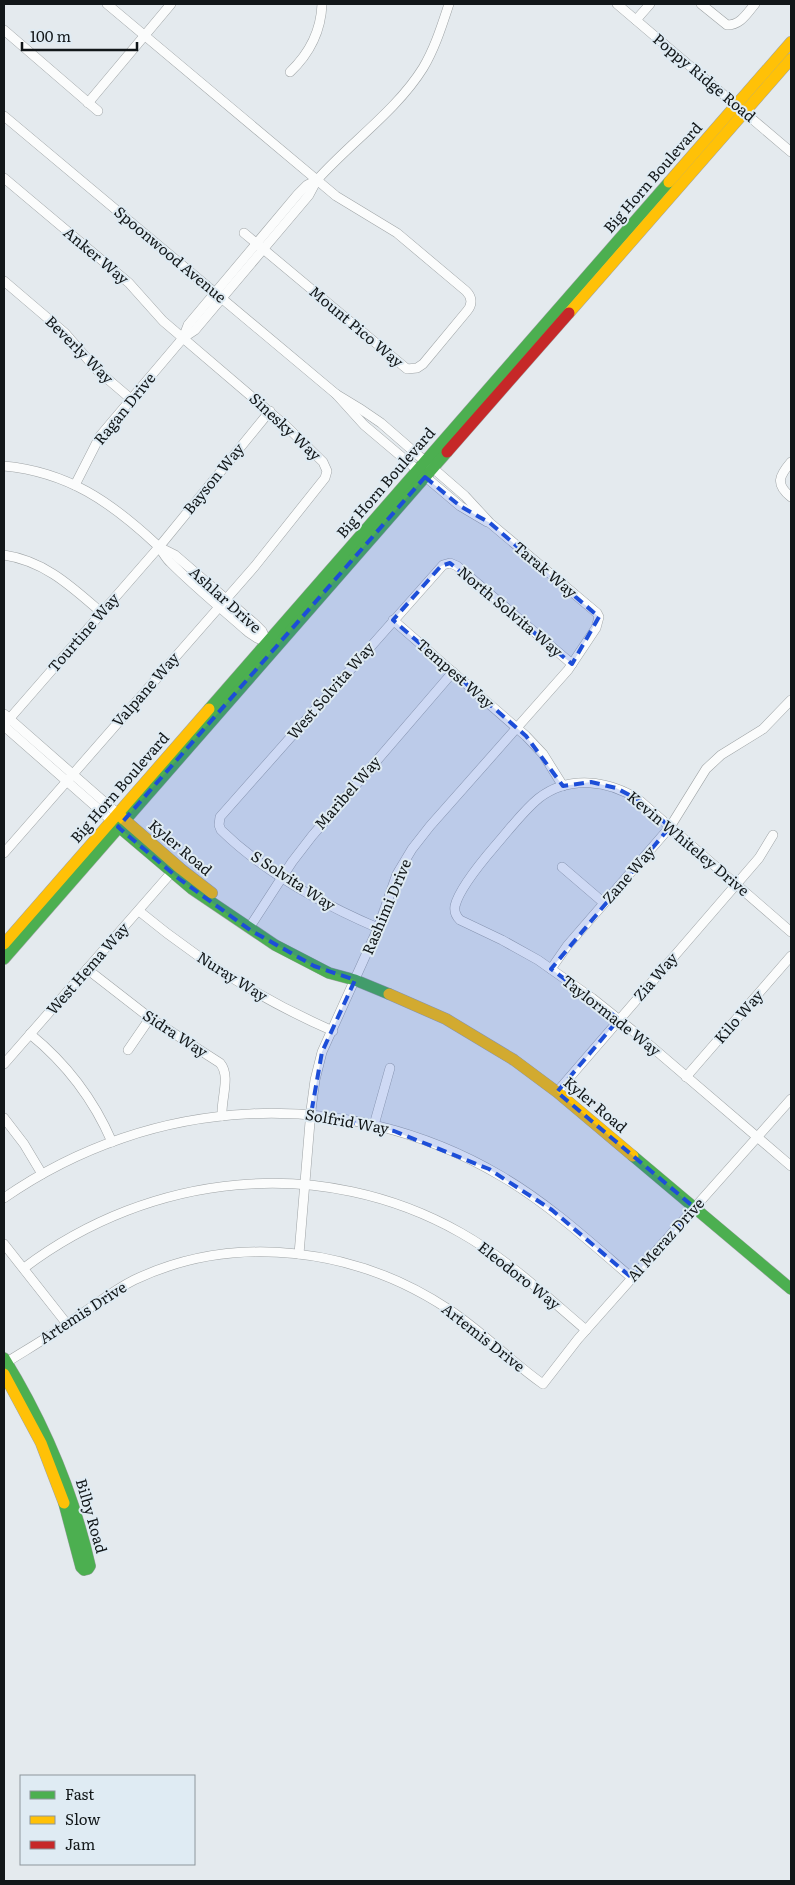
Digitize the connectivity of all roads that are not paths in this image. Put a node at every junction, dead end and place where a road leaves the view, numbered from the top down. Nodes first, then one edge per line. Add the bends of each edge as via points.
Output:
1 (107, 4) edge
2 (171, 4) edge
3 (322, 4) edge
4 (449, 4) edge
5 (617, 4) edge
6 (650, 4) edge
7 (701, 4) edge
8 (755, 4) edge
9 (636, 20) junction
10 (4, 30) edge
11 (145, 35) junction
12 (791, 42) edge
13 (791, 59) edge
14 (290, 72) dead end
15 (88, 103) junction
16 (741, 109) junction
17 (98, 111) dead end
18 (4, 116) edge
19 (791, 152) edge
20 (4, 178) edge
21 (317, 180) junction
22 (244, 233) dead end
23 (260, 246) junction
24 (4, 281) edge
25 (218, 296) junction
26 (183, 338) junction
27 (131, 400) junction
28 (270, 411) junction
29 (791, 462) edge
30 (4, 466) edge
31 (425, 469) junction
32 (75, 485) junction
33 (791, 497) edge
34 (159, 547) junction
35 (4, 555) edge
36 (446, 564) joint
37 (226, 599) junction
38 (219, 607) junction
39 (102, 613) junction
40 (599, 617) joint
41 (393, 620) junction
42 (267, 642) junction
43 (572, 664) junction
44 (453, 672) junction
45 (791, 700) edge
46 (5, 721) edge
47 (517, 727) junction
48 (70, 778) junction
49 (563, 786) junction
50 (118, 820) junction
51 (219, 822) joint
52 (670, 827) junction
53 (772, 835) dead end
54 (4, 853) edge
55 (562, 867) dead end
56 (171, 873) junction
57 (282, 877) junction
58 (736, 884) junction
59 (604, 903) junction
60 (139, 911) junction
61 (455, 911) joint
62 (253, 922) junction
63 (378, 928) junction
64 (791, 932) edge
65 (4, 944) edge
66 (791, 956) edge
67 (4, 959) edge
68 (551, 969) junction
69 (87, 970) junction
70 (355, 980) junction
71 (150, 1018) junction
72 (619, 1020) junction
73 (333, 1031) junction
74 (30, 1034) junction
75 (128, 1050) dead end
76 (4, 1064) edge
77 (390, 1068) dead end
78 (686, 1076) junction
79 (557, 1092) junction
80 (791, 1099) edge
81 (311, 1114) junction
82 (222, 1116) junction
83 (4, 1118) edge
84 (374, 1125) junction
85 (758, 1137) junction
86 (112, 1142) junction
87 (791, 1166) edge
88 (42, 1174) junction
89 (305, 1185) junction
90 (4, 1198) edge
91 (695, 1208) junction
92 (4, 1244) edge
93 (299, 1254) junction
94 (24, 1268) junction
95 (632, 1278) junction
96 (791, 1289) edge
97 (67, 1324) junction
98 (586, 1330) junction
99 (4, 1364) edge
100 (543, 1384) joint

1 - 11 street, Mount Pico Way
2 - 11 street
3 - 14 street via 321,22 310,48
4 - 21 street via 432,50 414,82
5 - 9 street, Poppy Ridge Road
6 - 9 street
7 - 8 street via 727,25 740,21
9 - 16 street, Poppy Ridge Road
10 - 15 street
11 - 15 street
11 - 21 street, Mount Pico Way
12 - 16 main road, Big Horn Boulevard
13 - 16 main road, Big Horn Boulevard
15 - 17 street
16 - 19 street, Poppy Ridge Road
16 - 31 main road, Big Horn Boulevard
18 - 25 street, Spoonwood Avenue
20 - 26 street, Anker Way via 129,283 156,315
21 - 23 street via 308,195
21 - 23 street, Mount Pico Way via 349,205 397,233 470,296 467,312 420,367 407,369
22 - 23 street, Mount Pico Way
23 - 25 street
24 - 27 street, Beverly Way via 65,333 97,370
25 - 26 street, Ragan Drive via 186,328
25 - 31 street, Spoonwood Avenue via 336,394 364,425
26 - 27 street, Ragan Drive
26 - 28 street, Sinesky Way
27 - 32 street, Ragan Drive via 98,440
28 - 34 street, Bayson Way
28 - 37 street, Sinesky Way via 323,462 327,473
29 - 33 street via 781,474 780,482
30 - 32 street, Ashlar Drive via 42,472
31 - 40 street, Tarak Way via 460,506 490,523
31 - 42 main road, Big Horn Boulevard
31 - 50 main road, Big Horn Boulevard
32 - 34 street, Ashlar Drive via 110,505
34 - 37 street, Ashlar Drive via 175,555
34 - 38 street, Ashlar Drive via 170,563
34 - 39 street, Tourtine Way
35 - 39 street via 33,562 54,573
36 - 41 street, West Solvita Way
36 - 43 street, North Solvita Way via 457,566
37 - 38 street, Valpane Way
37 - 42 street, Ashlar Drive via 259,628
38 - 42 street, Ashlar Drive via 252,636
38 - 48 street, Valpane Way
39 - 46 street, Tourtine Way
40 - 43 street, Rashimi Drive via 596,628
41 - 44 street, Tempest Way
41 - 51 street, West Solvita Way via 220,817
42 - 50 main road, Big Horn Boulevard
43 - 47 street, Rashimi Drive
44 - 47 street, Tempest Way
44 - 57 street, Maribel Way via 312,836
45 - 52 street, Zane Way via 764,729 710,765
46 - 48 street, Kyler Road
47 - 49 street, Tempest Way via 543,754
47 - 63 street, Rashimi Drive via 412,849 397,874
48 - 50 street, Kyler Road
48 - 54 street, Valpane Way
49 - 52 street, Kevin Whiteley Drive via 590,782 616,788 639,800
49 - 61 street, Kevin Whiteley Drive via 538,799 488,854 455,904
50 - 56 main road, Kyler Road
50 - 62 main road, Kyler Road
50 - 65 main road, Big Horn Boulevard
50 - 67 main road, Big Horn Boulevard
51 - 57 street, S Solvita Way via 223,832
52 - 58 street, Kevin Whiteley Drive
52 - 59 street, Zane Way
53 - 58 street, Zia Way via 759,858
55 - 59 street
56 - 60 street, West Hema Way
56 - 70 main road, Kyler Road via 228,915 281,948 329,973
57 - 62 street, Maribel Way
57 - 63 street, S Solvita Way via 325,904
58 - 64 street, Kevin Whiteley Drive
58 - 72 street, Zia Way
59 - 68 street, Zane Way
60 - 69 street, West Hema Way
60 - 73 street, Nuray Way via 221,973 286,1010
61 - 68 street, Taylormade Way via 460,920 508,943
62 - 70 main road, Kyler Road
63 - 70 street, Rashimi Drive
66 - 78 street, Kilo Way
68 - 72 street, Taylormade Way
69 - 71 street, Sidra Way
69 - 74 street, West Hema Way
70 - 73 street, Rashimi Drive
70 - 79 main road, Kyler Road via 470,1032
71 - 75 street
71 - 82 street, Sidra Way via 222,1066 226,1078
72 - 78 street, Taylormade Way
72 - 79 street, Zia Way
73 - 81 street, Rashimi Drive via 318,1066
74 - 76 street, West Hema Way
74 - 86 street via 76,1079 96,1108
77 - 84 street
78 - 85 street, Taylormade Way
79 - 91 main road, Kyler Road
80 - 85 street, Al Meraz Drive
81 - 82 street, Solfrid Way
81 - 84 street, Solfrid Way
81 - 89 street, Rashimi Drive
82 - 86 street, Solfrid Way via 167,1125
83 - 88 street
84 - 95 street, Solfrid Way via 432,1144 500,1175 558,1215
85 - 87 street, Taylormade Way
85 - 91 street, Al Meraz Drive
86 - 88 street, Solfrid Way
88 - 90 street, Solfrid Way
89 - 93 street, Rashimi Drive
89 - 94 street, Eleodoro Way via 235,1185 161,1199 91,1225
89 - 98 street, Eleodoro Way via 374,1197 452,1228 516,1270
91 - 95 street, Al Meraz Drive
91 - 96 main road, Kyler Road
92 - 94 street
93 - 97 street, Artemis Drive via 239,1252 162,1269 120,1288
93 - 100 street, Artemis Drive via 362,1268 415,1290 463,1319
94 - 97 street
95 - 98 street, Al Meraz Drive
97 - 99 street, Artemis Drive
98 - 100 street, Al Meraz Drive
99 - 99 main road, Bilby Road via 42,1445 66,1510 81,1567 86,1570 90,1566 66,1480 41,1422

